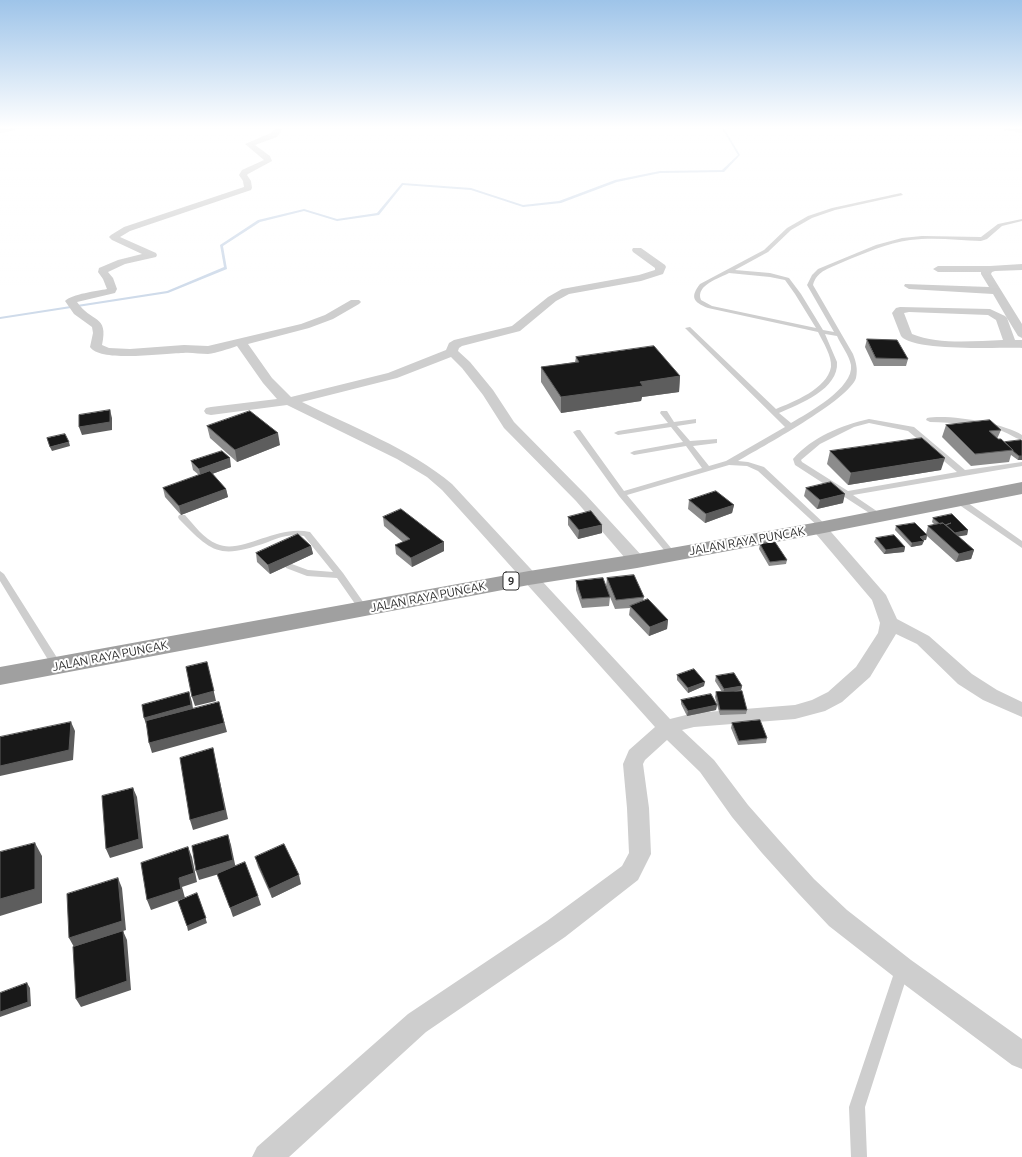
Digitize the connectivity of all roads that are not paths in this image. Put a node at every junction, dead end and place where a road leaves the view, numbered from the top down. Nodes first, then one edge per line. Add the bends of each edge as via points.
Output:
1 (246, 182) edge
2 (901, 194) dead end
3 (1022, 220) edge
4 (637, 250) dead end
5 (1022, 267) edge
6 (938, 269) dead end
7 (989, 269) junction
8 (729, 271) junction
9 (909, 286) dead end
10 (996, 291) junction
11 (355, 302) dead end
12 (688, 328) dead end
13 (820, 331) junction
14 (839, 334) junction
15 (1022, 334) edge
16 (241, 343) junction
17 (1016, 344) edge
18 (452, 352) junction
19 (289, 401) junction
20 (211, 411) dead end
21 (775, 412) junction
22 (664, 413) dead end
23 (930, 420) dead end
24 (693, 421) dead end
25 (672, 424) junction
26 (790, 427) junction
27 (578, 432) dead end
28 (618, 433) dead end
29 (1022, 438) edge
30 (714, 441) dead end
31 (687, 444) junction
32 (634, 453) dead end
33 (729, 463) junction
34 (1022, 464) edge
35 (707, 469) junction
36 (962, 474) junction
37 (1022, 488) edge
38 (622, 494) junction
39 (847, 494) junction
40 (958, 500) junction
41 (880, 516) junction
42 (182, 517) dead end
43 (822, 528) junction
44 (1022, 545) edge
45 (672, 554) junction
46 (637, 562) junction
47 (289, 566) edge
48 (0, 574) edge
49 (340, 575) junction
50 (529, 578) junction
51 (363, 609) junction
52 (889, 623) junction
53 (57, 666) junction
54 (0, 676) edge
55 (1022, 710) edge
56 (666, 728) junction
57 (902, 968) junction
58 (1022, 1056) edge
59 (267, 1157) edge
60 (859, 1157) edge

1 - 16 street via 248,188 117,234 114,238 152,255 122,262 104,270 111,291 71,301 78,312 96,324 99,333 96,346 107,351 130,353 205,350
2 - 8 lane via 810,217 789,230 766,251
3 - 14 lane via 1000,224 985,238 922,238 885,244 864,250 818,272 811,278 810,285
4 - 18 street via 657,263 661,268 659,272 641,278 566,291 552,299 516,329 458,343
5 - 7 street
6 - 7 street
7 - 10 street via 986,274
8 - 13 lane via 787,279
8 - 13 lane via 702,285 696,294 700,303
9 - 10 street
10 - 15 street
11 - 16 street via 320,321
12 - 21 lane
13 - 14 lane
13 - 21 lane via 832,357 832,374 814,393
14 - 26 lane via 854,365 852,379 841,392
16 - 19 street via 263,377 276,392
17 - 17 street via 917,341 907,336 898,313 900,310 909,309 990,312 1001,318
18 - 19 street via 395,375
18 - 46 street via 488,393 509,425 581,498
19 - 20 street
19 - 50 street via 402,456 432,474 447,487
21 - 26 lane
22 - 25 lane
23 - 29 lane via 998,428
24 - 25 lane
25 - 28 lane
25 - 31 lane
26 - 33 lane
27 - 38 lane
30 - 31 lane
31 - 32 lane
31 - 35 lane
33 - 35 lane
33 - 43 lane via 748,464 761,470
34 - 36 lane
35 - 38 lane
36 - 39 lane
36 - 39 lane via 911,430 892,424 863,422 817,442 797,459 798,463
37 - 40 highway, JALAN RAYA PUNCAK / 9
38 - 45 lane
39 - 41 lane
40 - 41 highway, JALAN RAYA PUNCAK / 9
40 - 44 lane
41 - 43 highway, JALAN RAYA PUNCAK / 9
42 - 49 lane via 208,543 223,549 290,532 307,534
43 - 45 highway, JALAN RAYA PUNCAK / 9
43 - 52 street via 880,599
45 - 46 highway, JALAN RAYA PUNCAK / 9
46 - 50 highway, JALAN RAYA PUNCAK / 9
47 - 49 lane via 307,573
48 - 53 lane
49 - 51 lane
50 - 51 highway, JALAN RAYA PUNCAK / 9
50 - 56 street
51 - 53 highway, JALAN RAYA PUNCAK / 9
52 - 55 street via 923,640 965,679 990,695
52 - 56 street via 887,633 863,672 836,697 818,706 795,712 694,720
53 - 54 highway, JALAN RAYA PUNCAK / 9
56 - 57 street via 707,766 740,811 806,886 838,918
56 - 59 street via 641,750 633,764 640,854 630,873 556,929 417,1023
57 - 58 street
57 - 60 lane via 857,1107

